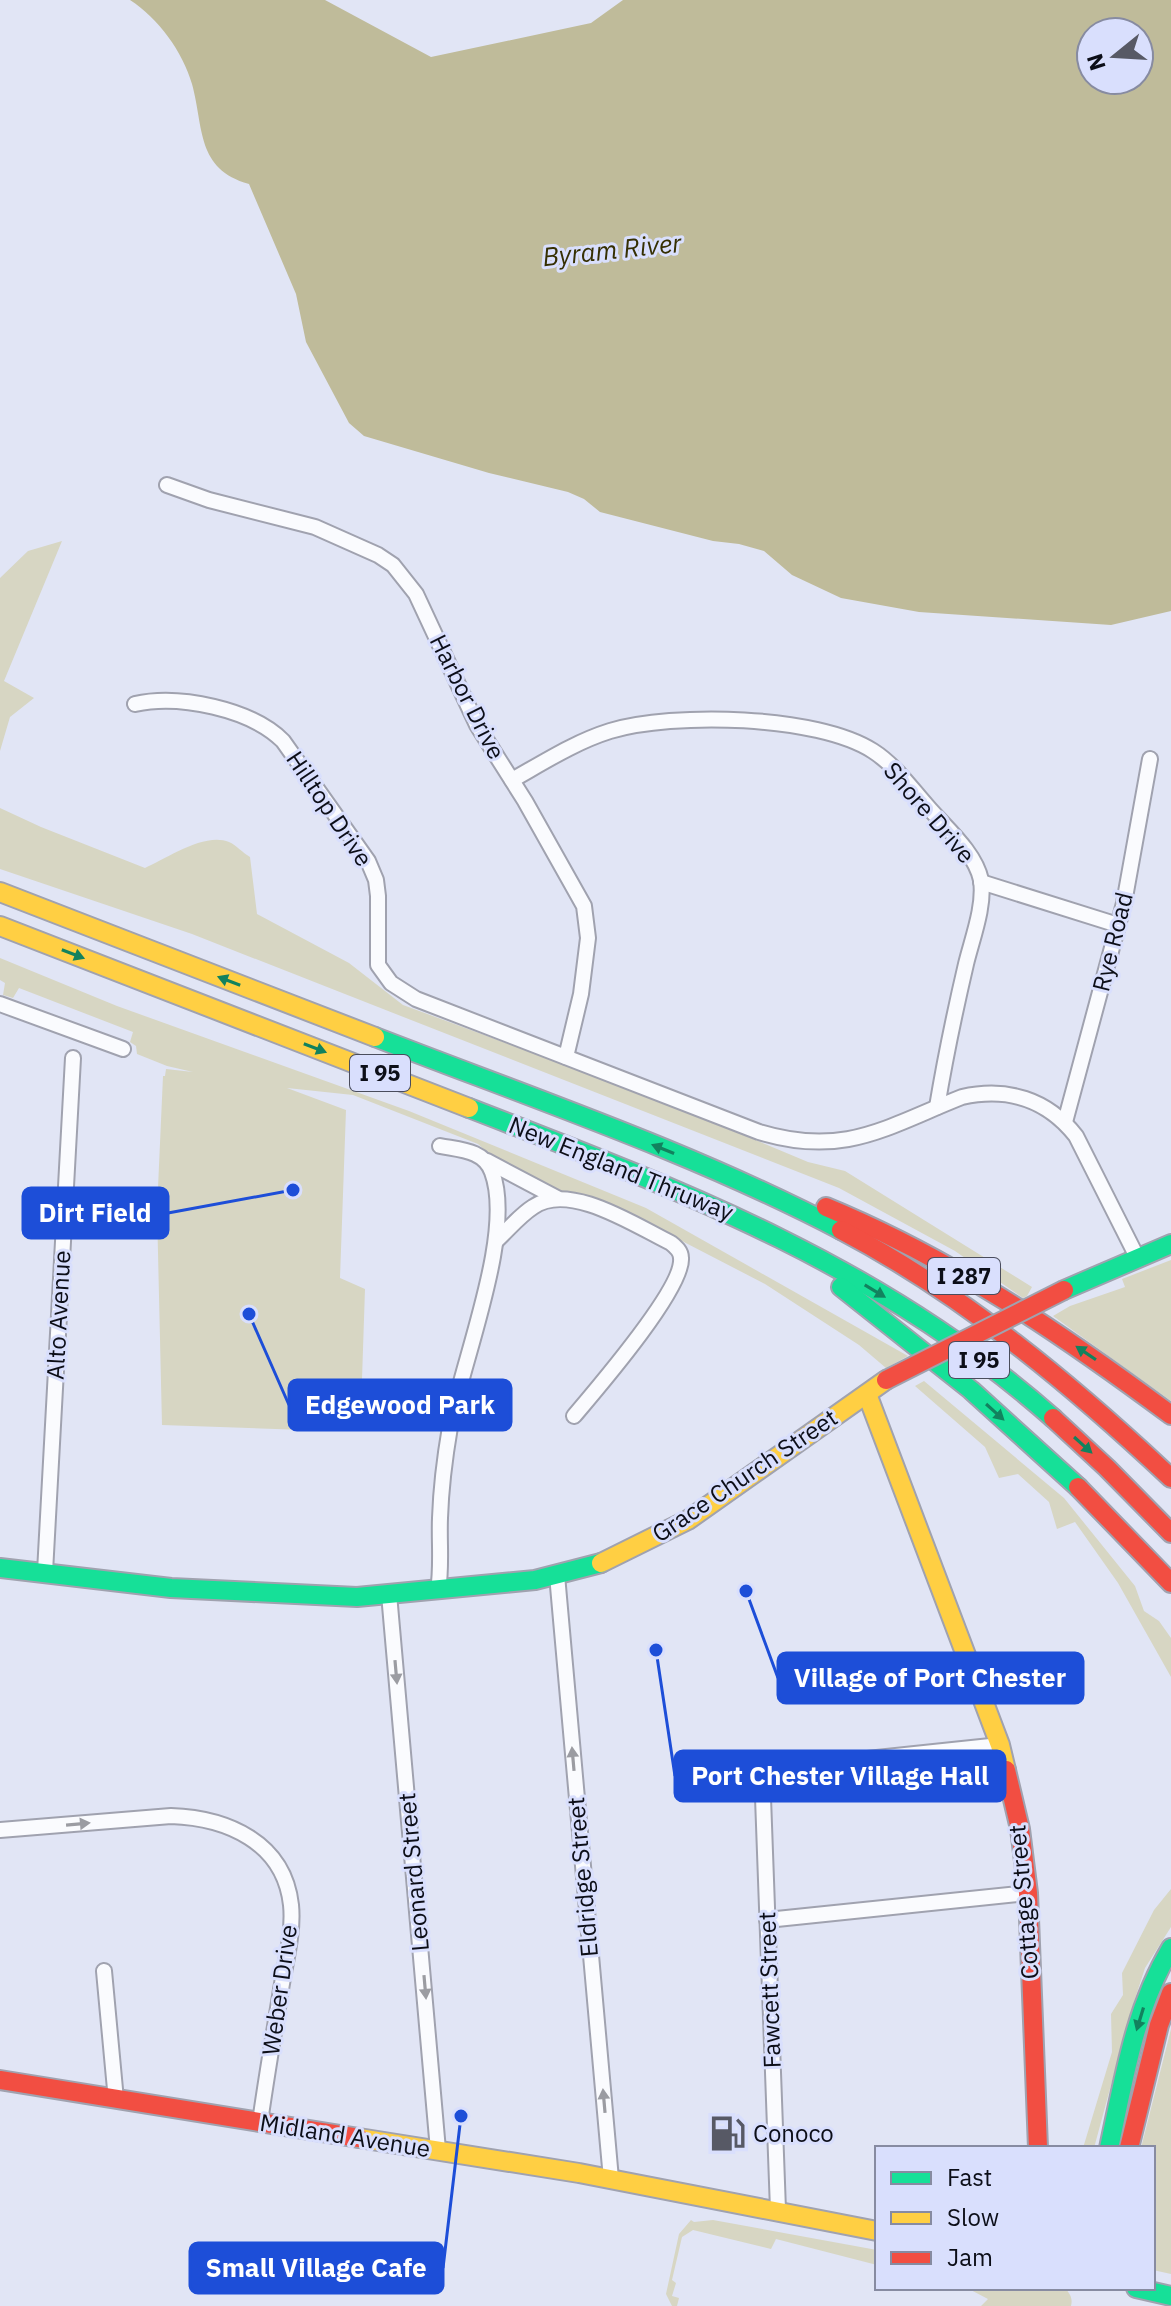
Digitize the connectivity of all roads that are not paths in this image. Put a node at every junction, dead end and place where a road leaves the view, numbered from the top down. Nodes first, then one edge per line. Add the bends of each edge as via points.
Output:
1 (167, 485) dead end
2 (135, 704) dead end
3 (1150, 759) dead end
4 (512, 780) junction
5 (981, 882) junction
6 (0, 892) edge
7 (1118, 925) junction
8 (0, 926) edge
9 (0, 1004) edge
10 (123, 1049) dead end
11 (566, 1057) junction
12 (73, 1058) dead end
13 (937, 1107) junction
14 (1065, 1122) junction
15 (440, 1146) dead end
16 (485, 1160) junction
17 (735, 1179) junction
18 (557, 1198) junction
19 (758, 1224) junction
20 (496, 1241) junction
21 (1171, 1244) edge
22 (1137, 1257) junction
23 (867, 1394) junction
24 (1171, 1415) edge
25 (574, 1416) dead end
26 (1171, 1478) edge
27 (1120, 1526) junction
28 (1171, 1533) edge
29 (0, 1568) edge
30 (45, 1572) junction
31 (557, 1575) junction
32 (1171, 1583) edge
33 (438, 1591) junction
34 (389, 1594) junction
35 (1171, 1605) edge
36 (1000, 1745) junction
37 (0, 1830) edge
38 (1028, 1893) junction
39 (767, 1920) junction
40 (1171, 1948) edge
41 (104, 1971) dead end
42 (1171, 1993) edge
43 (0, 2080) edge
44 (116, 2100) junction
45 (260, 2122) junction
46 (1038, 2146) edge
47 (1109, 2146) edge
48 (1129, 2146) edge
49 (438, 2150) junction
50 (611, 2179) junction
51 (778, 2210) junction
52 (875, 2231) edge
53 (1145, 2290) edge
54 (1171, 2296) edge

1 - 4 street, Harbor Drive via 297,521 393,565 416,594 477,725
2 - 11 street, Hilltop Drive via 178,699 230,712 275,732 368,861 376,880 376,953 383,975 416,999
3 - 7 street, Rye Road
4 - 5 street, Shore Drive via 586,740 633,726 724,721 807,729 856,742 886,761 963,847
4 - 11 street, Harbor Drive via 578,892 588,924 581,994
5 - 7 street
5 - 13 street, Shore Drive
17 -> 6 main road, New England Thruway / I 95
7 - 14 street, Rye Road
8 -> 19 main road, New England Thruway / I 95
9 - 10 street
11 - 13 street, Hilltop Drive via 790,1141 858,1139
12 - 30 street, Alto Avenue
13 - 14 street, Hilltop Drive via 999,1092 1034,1101
14 - 22 street
15 - 16 street
16 - 18 street
16 - 20 street via 499,1204
24 -> 17 main road, I 287 via 1044,1325 902,1240 814,1203
17 - 26 main road, New England Thruway / I 95 via 852,1237 953,1299 1090,1404
18 - 20 street via 532,1207
18 - 25 street via 619,1218 671,1243 681,1257 668,1293
19 -> 27 main road via 947,1369
19 -> 28 main road, New England Thruway / I 95 via 952,1340 1084,1445
20 - 33 street via 450,1427
21 - 22 main road, Grace Church Street
22 - 23 main road, Grace Church Street, bridge
23 - 31 main road, Grace Church Street via 688,1520 601,1563
23 - 36 main road, Cottage Street
27 - 32 main road
27 - 35 main road
29 - 30 main road, Grace Church Street
30 - 34 main road, Grace Church Street via 213,1591
31 - 33 main road, Grace Church Street
50 -> 31 street, Eldridge Street
33 - 34 main road, Grace Church Street
34 -> 49 street, Leonard Street
36 - 38 main road, Cottage Street via 1020,1829
36 - 39 street, Fawcett Street via 762,1770
37 -> 45 street, Weber Drive via 194,1817 233,1827 272,1859 289,1891 291,1925
38 - 39 street
38 - 46 main road, Cottage Street
39 - 51 street, Fawcett Street
40 -> 47 main road via 1137,2027
41 - 44 street
42 - 48 main road
43 - 44 main road, Midland Avenue
44 - 45 main road, Midland Avenue
45 - 49 main road, Midland Avenue
49 - 50 main road, Midland Avenue
50 - 51 main road, Midland Avenue
51 - 52 main road, Midland Avenue
53 - 54 main road

